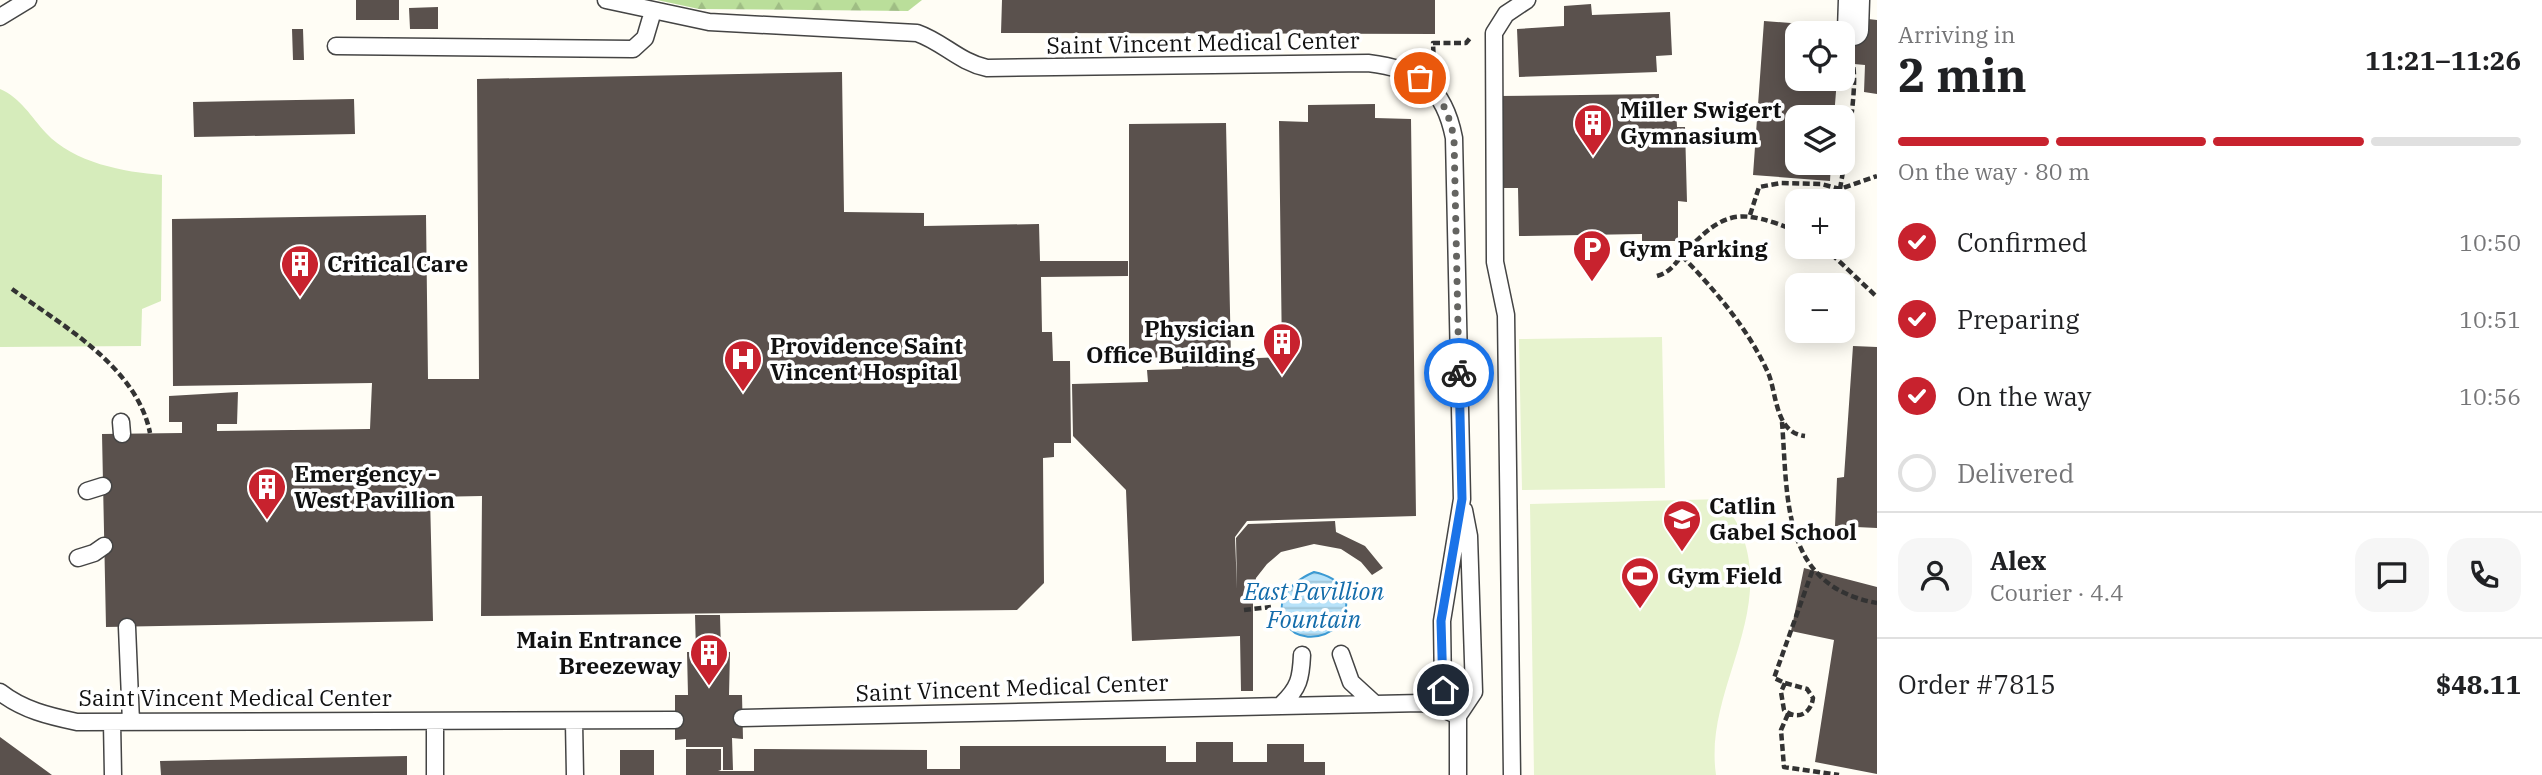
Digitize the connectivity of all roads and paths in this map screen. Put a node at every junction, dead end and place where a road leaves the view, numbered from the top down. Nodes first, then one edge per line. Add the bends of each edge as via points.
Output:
1 (28, 0) edge
2 (606, 0) edge
3 (1527, 0) edge
4 (1854, 0) edge
5 (653, 11) junction
6 (1506, 14) junction
7 (0, 17) edge
8 (1852, 21) edge
9 (336, 46) dead end
10 (1852, 91) edge
11 (1439, 97) junction
12 (1877, 176) edge
13 (1840, 189) junction
14 (1750, 215) junction
15 (1785, 228) edge
16 (1682, 256) junction
17 (1837, 259) edge
18 (1657, 276) dead end
19 (12, 289) dead end
20 (1877, 297) edge
21 (1782, 422) junction
22 (150, 433) dead end
23 (1805, 436) dead end
24 (1462, 499) junction
25 (104, 546) dead end
26 (104, 564) dead end
27 (1813, 569) junction
28 (1877, 603) edge
29 (1271, 607) dead end
30 (1244, 610) dead end
31 (127, 626) dead end
32 (1341, 654) dead end
33 (1302, 655) dead end
34 (1785, 683) junction
35 (0, 692) edge
36 (1282, 704) junction
37 (1375, 704) junction
38 (1788, 714) junction
39 (1458, 716) junction
40 (742, 718) dead end
41 (675, 720) dead end
42 (111, 722) junction
43 (131, 722) junction
44 (574, 722) junction
45 (435, 723) junction
46 (113, 775) edge
47 (435, 775) edge
48 (575, 775) edge
49 (1458, 775) edge
50 (1512, 775) edge
51 (1839, 775) edge

1 - 7 lane
2 - 5 lane, Saint Vincent Medical Center
3 - 6 lane
4 - 8 street
5 - 9 lane via 645,38 633,49
5 - 11 lane, Saint Vincent Medical Center via 755,26 917,33 965,62 987,68 1368,63 1414,74
6 - 11 path via 1476,18 1466,43 1433,43 1434,67 1452,88
6 - 50 lane via 1494,33 1495,249 1506,315
10 - 13 path
11 - 24 lane, Saint Vincent Medical Center via 1454,138
12 - 13 path
13 - 14 path via 1781,183 1759,187
14 - 15 path
14 - 16 path via 1710,229
16 - 18 path via 1669,272
16 - 21 path via 1760,357
17 - 20 path
19 - 22 path via 109,363 145,410
21 - 23 path via 1789,431
21 - 27 path via 1796,537
24 - 39 lane, Saint Vincent Medical Center via 1469,536 1474,692
24 - 39 lane, Saint Vincent Medical Center via 1441,621 1443,690
25 - 26 lane via 78,558
27 - 28 path via 1821,580
27 - 34 path via 1774,678
29 - 30 path
31 - 43 lane
32 - 37 lane via 1351,682
33 - 36 lane via 1301,680
34 - 38 path via 1781,702
34 - 38 path via 1807,689 1813,698 1805,715
35 - 42 lane, Saint Vincent Medical Center via 14,703 49,716
36 - 37 lane, Saint Vincent Medical Center
36 - 40 lane, Saint Vincent Medical Center
37 - 39 lane, Saint Vincent Medical Center via 1425,704
38 - 51 path via 1781,730 1784,767
39 - 49 lane, Saint Vincent Medical Center
41 - 44 lane, Saint Vincent Medical Center
42 - 43 lane, Saint Vincent Medical Center
42 - 46 lane
43 - 45 lane, Saint Vincent Medical Center
44 - 45 lane, Saint Vincent Medical Center
44 - 48 lane
45 - 47 lane

